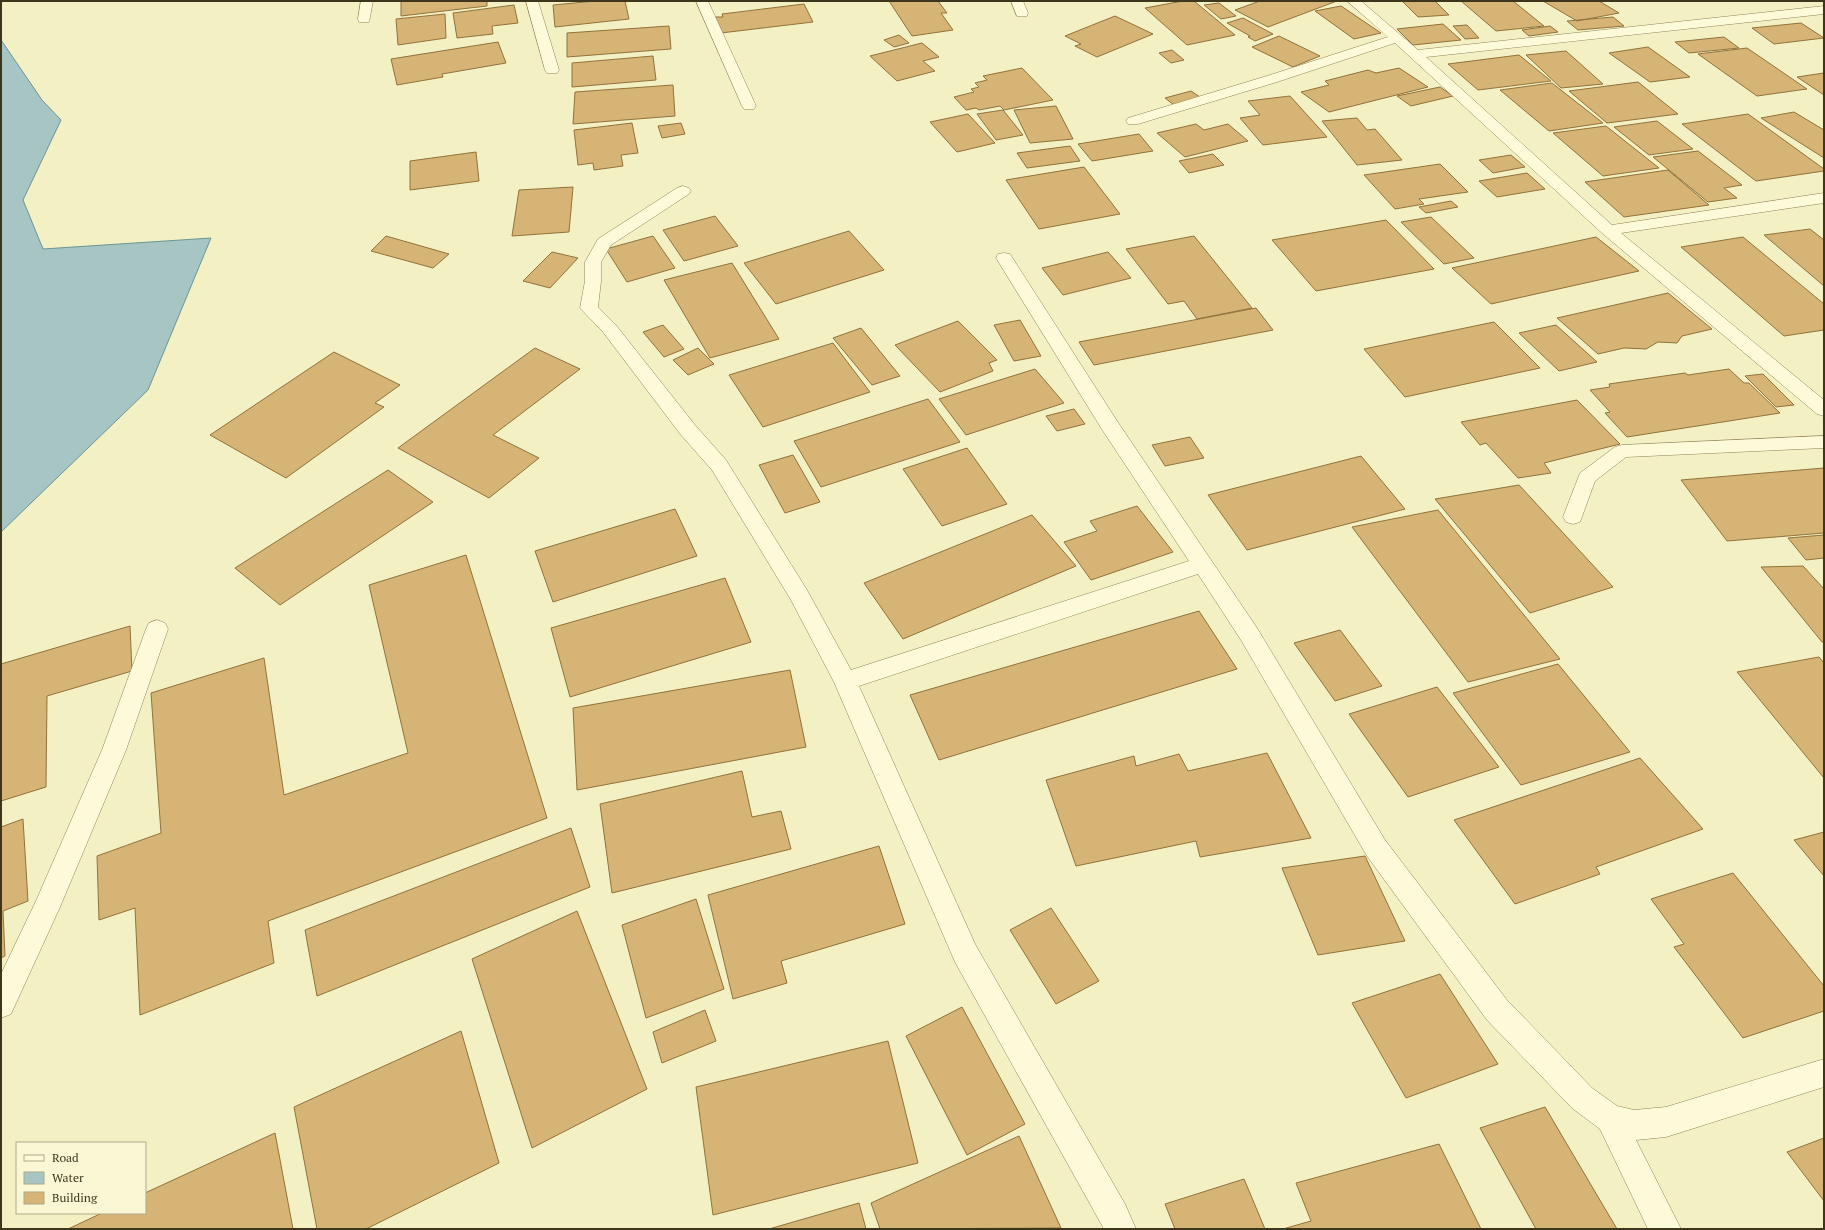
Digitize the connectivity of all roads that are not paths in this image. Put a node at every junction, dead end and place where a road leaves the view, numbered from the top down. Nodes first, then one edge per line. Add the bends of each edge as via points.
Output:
1 (367, 1) edge
2 (532, 1) edge
3 (702, 1) edge
4 (1353, 1) edge
5 (1824, 10) edge
6 (364, 19) dead end
7 (1397, 38) junction
8 (1414, 54) junction
9 (552, 70) dead end
10 (749, 106) dead end
11 (1133, 121) dead end
12 (683, 191) dead end
13 (1824, 198) edge
14 (1608, 230) junction
15 (1004, 258) dead end
16 (1824, 410) edge
17 (1824, 442) edge
18 (1573, 517) dead end
19 (1203, 564) junction
20 (157, 629) dead end
21 (845, 682) junction
22 (1, 1004) edge
23 (1824, 1073) edge
24 (1610, 1119) junction
25 (1120, 1229) edge
26 (1665, 1229) edge

1 - 6 street
2 - 9 street
3 - 10 street
4 - 7 street
5 - 8 street
7 - 8 street
7 - 11 street
8 - 14 street
12 - 21 street via 604,242 593,262 589,308 609,328 688,430 719,465 799,596
13 - 14 street
14 - 16 street
15 - 19 street via 1110,426
17 - 18 lane via 1622,451 1587,478
19 - 21 street
19 - 24 street via 1249,634 1381,854 1497,1010 1582,1098
20 - 22 street via 114,750 47,907
21 - 25 street via 964,953
23 - 24 street via 1666,1122 1634,1125
24 - 26 street

